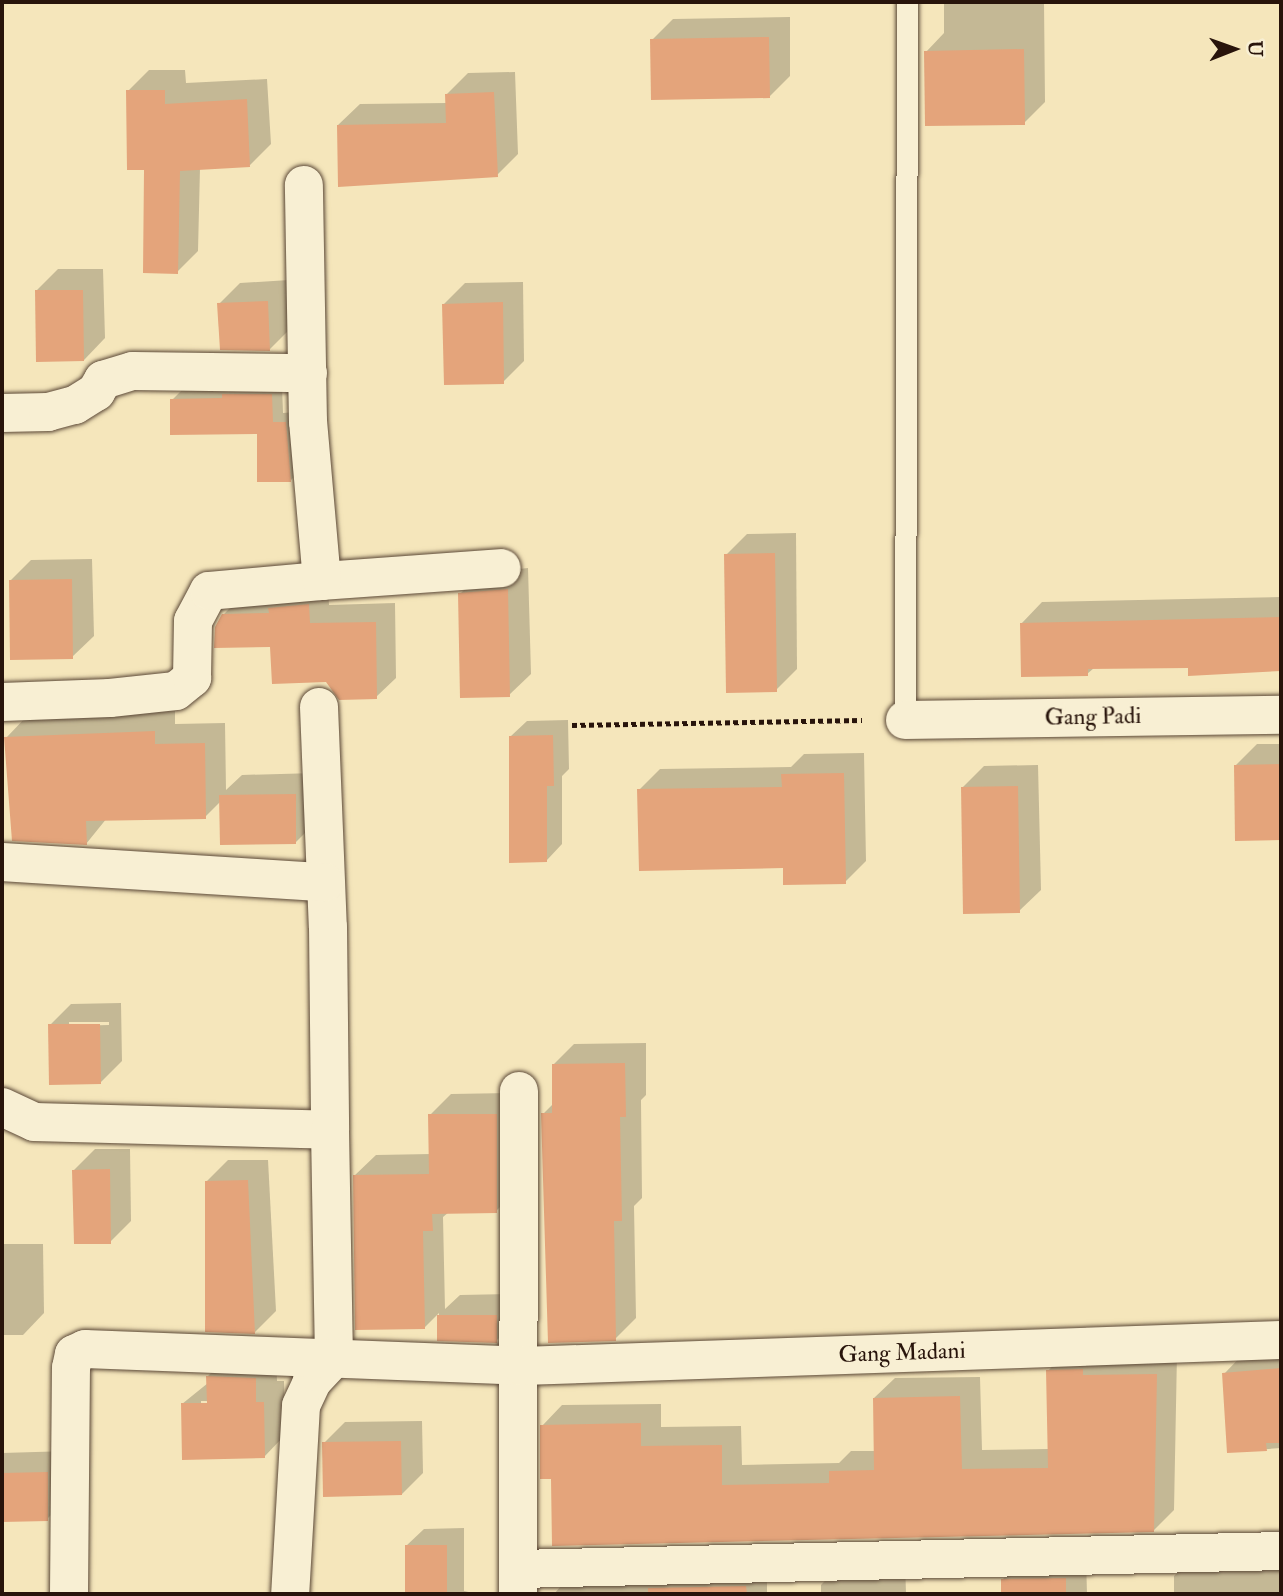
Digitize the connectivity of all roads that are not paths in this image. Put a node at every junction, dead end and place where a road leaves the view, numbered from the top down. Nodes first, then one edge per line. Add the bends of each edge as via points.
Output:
1 (907, 2) edge
2 (304, 185) dead end
3 (307, 373) junction
4 (2, 413) edge
5 (502, 568) dead end
6 (322, 581) junction
7 (2, 702) edge
8 (319, 708) dead end
9 (1281, 715) edge
10 (905, 720) joint
11 (2, 862) edge
12 (324, 882) junction
13 (519, 1091) dead end
14 (2, 1107) edge
15 (330, 1130) junction
16 (1281, 1340) edge
17 (334, 1358) junction
18 (522, 1366) junction
19 (1281, 1551) edge
20 (519, 1582) edge
21 (69, 1594) edge
22 (290, 1594) edge

1 - 10 lane
2 - 3 street
3 - 4 street via 133,371 103,380 96,393 75,405 48,412
3 - 6 street
5 - 6 street
6 - 7 street via 209,591 193,621 192,678 176,691
8 - 12 street
9 - 10 street, Gang Padi
11 - 12 street
12 - 15 street
13 - 18 street
14 - 15 street via 34,1122
15 - 17 street
16 - 18 street, Gang Madani
17 - 18 street, Gang Madani
17 - 21 street, Gang Madani via 85,1349 74,1354
17 - 22 street via 312,1382 301,1406
18 - 20 street
19 - 20 street

